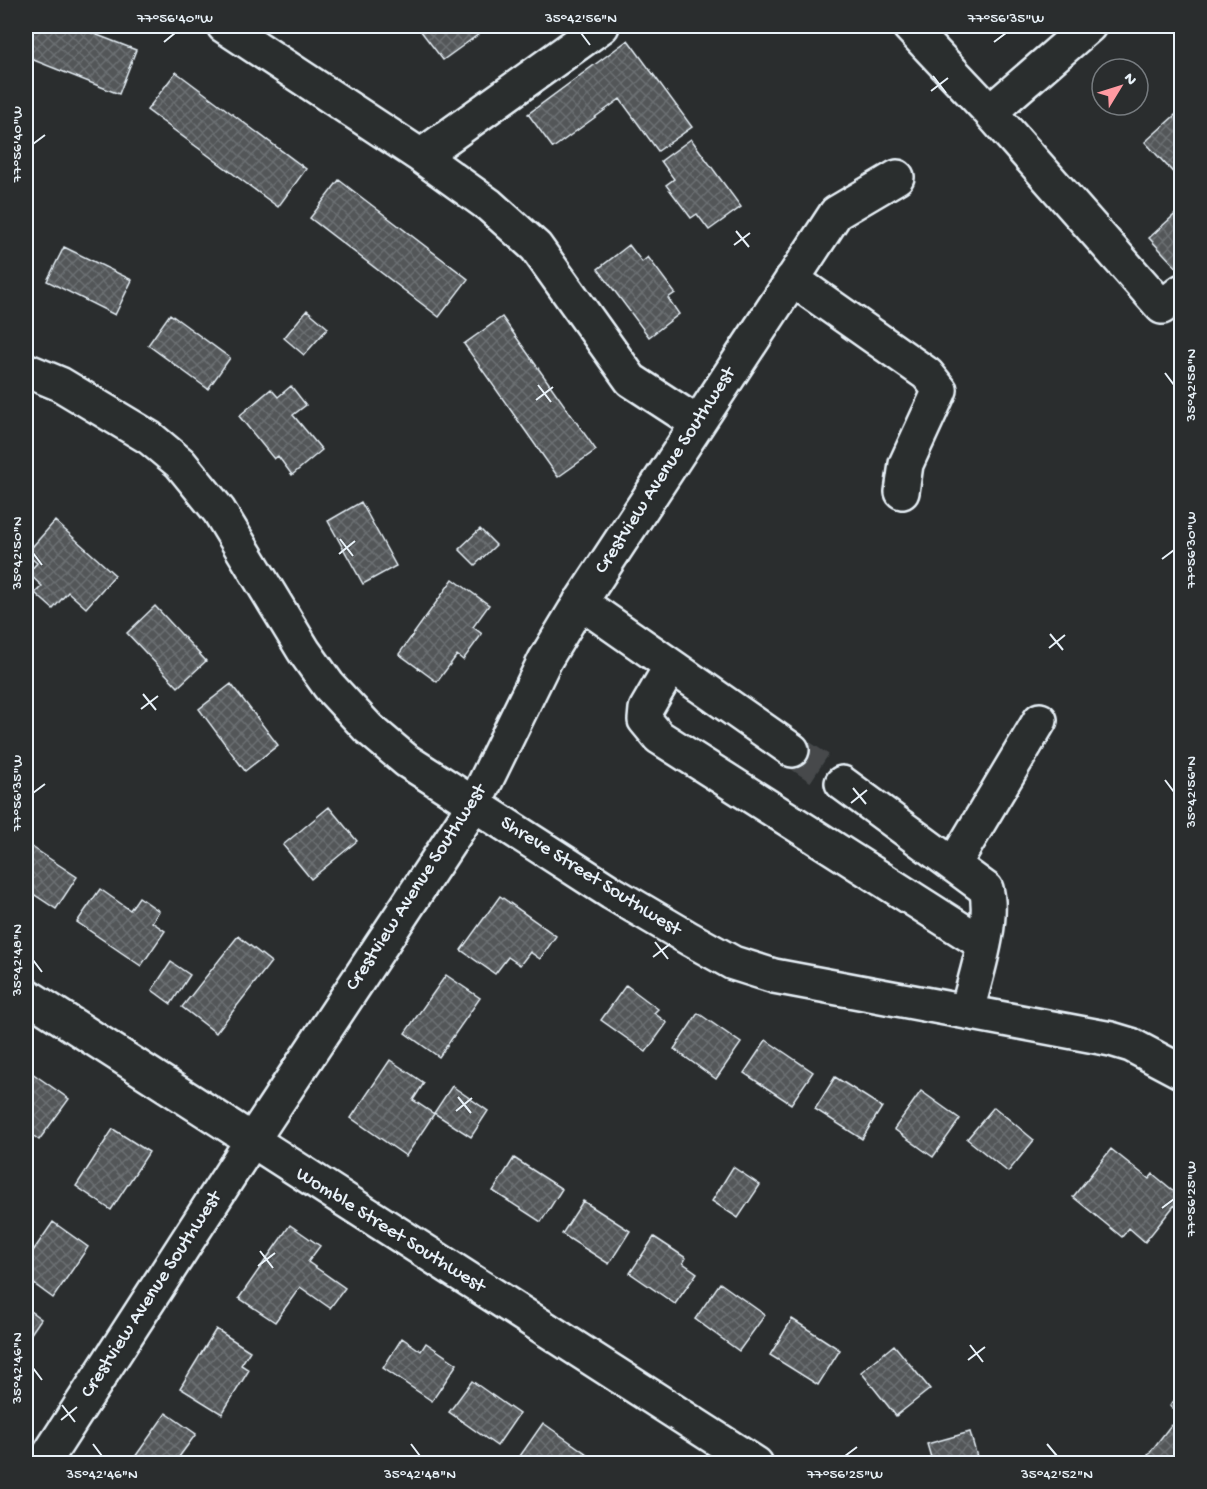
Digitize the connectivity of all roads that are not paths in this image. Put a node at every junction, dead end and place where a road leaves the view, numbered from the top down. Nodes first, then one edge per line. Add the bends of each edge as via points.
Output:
1 (224, 26) edge
2 (602, 26) edge
3 (909, 26) edge
4 (1089, 26) edge
5 (990, 112) junction
6 (421, 156) junction
7 (897, 177) dead end
8 (792, 279) junction
9 (1182, 291) edge
10 (26, 370) edge
11 (697, 423) junction
12 (902, 492) dead end
13 (580, 602) junction
14 (671, 666) junction
15 (1040, 720) dead end
16 (792, 750) tunnel mouth
17 (842, 783) tunnel mouth
18 (474, 805) junction
19 (954, 864) junction
20 (982, 943) junction
21 (26, 995) edge
22 (967, 1011) junction
23 (1182, 1072) edge
24 (251, 1142) junction
25 (43, 1464) edge
26 (756, 1464) edge

1 - 6 street
2 - 6 street
3 - 5 street
4 - 5 street
5 - 9 street via 1162,308
6 - 11 street via 489,205 536,247 631,380
7 - 8 street, Crestview Avenue Southwest via 836,213
8 - 11 street, Crestview Avenue Southwest
8 - 12 street via 927,374 940,390 906,464
10 - 18 street, Shreve Street Southwest via 60,384 140,432 180,463 219,511 329,686 368,728 407,761
11 - 13 street, Crestview Avenue Southwest
13 - 14 street
13 - 18 street, Crestview Avenue Southwest via 545,660
14 - 16 street
14 - 20 street via 646,709 645,720 659,737
15 - 19 street
17 - 19 street
18 - 22 street, Shreve Street Southwest via 612,893 733,963 774,976
18 - 24 street, Crestview Avenue Southwest
19 - 20 street via 986,889 989,901
20 - 22 street
21 - 24 street, Womble Street Southwest
22 - 23 street, Shreve Street Southwest via 1111,1039
24 - 25 street, Crestview Avenue Southwest
24 - 26 street, Womble Street Southwest

